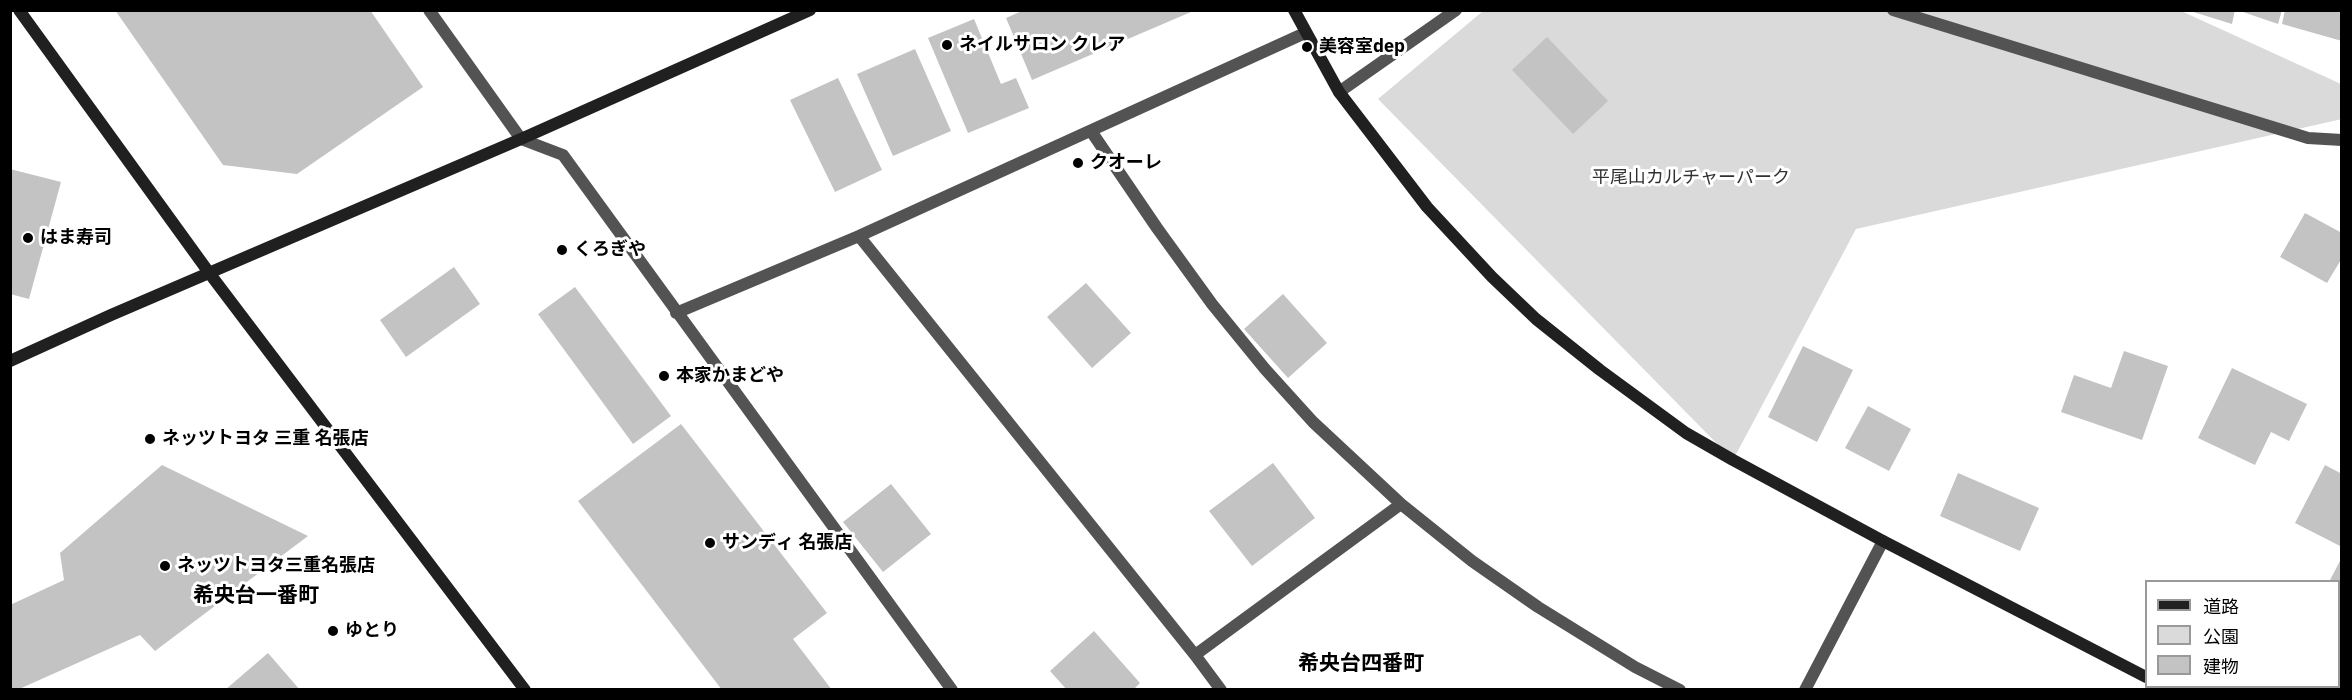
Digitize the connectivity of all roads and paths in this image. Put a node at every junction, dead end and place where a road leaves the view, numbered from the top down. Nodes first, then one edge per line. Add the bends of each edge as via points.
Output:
1 (19, 10) edge
2 (429, 10) edge
3 (810, 10) edge
4 (1294, 10) edge
5 (1456, 10) edge
6 (1893, 10) edge
7 (1305, 33) junction
8 (1339, 92) junction
9 (1091, 131) junction
10 (521, 139) junction
11 (2342, 140) edge
12 (859, 236) junction
13 (210, 274) junction
14 (676, 313) junction
15 (10, 361) edge
16 (1401, 504) junction
17 (1883, 541) junction
18 (1196, 655) junction
19 (2145, 676) edge
20 (950, 689) edge
21 (525, 690) edge
22 (1221, 690) edge
23 (1680, 690) edge
24 (1805, 690) edge

1 - 13 street
2 - 10 street
3 - 10 street
4 - 7 street
5 - 8 street
6 - 11 street via 2308,138
7 - 8 street
7 - 9 street
8 - 17 street via 1426,207 1536,319 1686,433
9 - 12 street
9 - 16 street via 1198,285 1265,369 1313,422
10 - 13 street
10 - 14 street via 563,155
12 - 14 street
12 - 18 street
13 - 15 street
13 - 21 street
14 - 20 street
16 - 18 street
16 - 23 street via 1538,607
17 - 19 street
17 - 24 street
18 - 22 street

